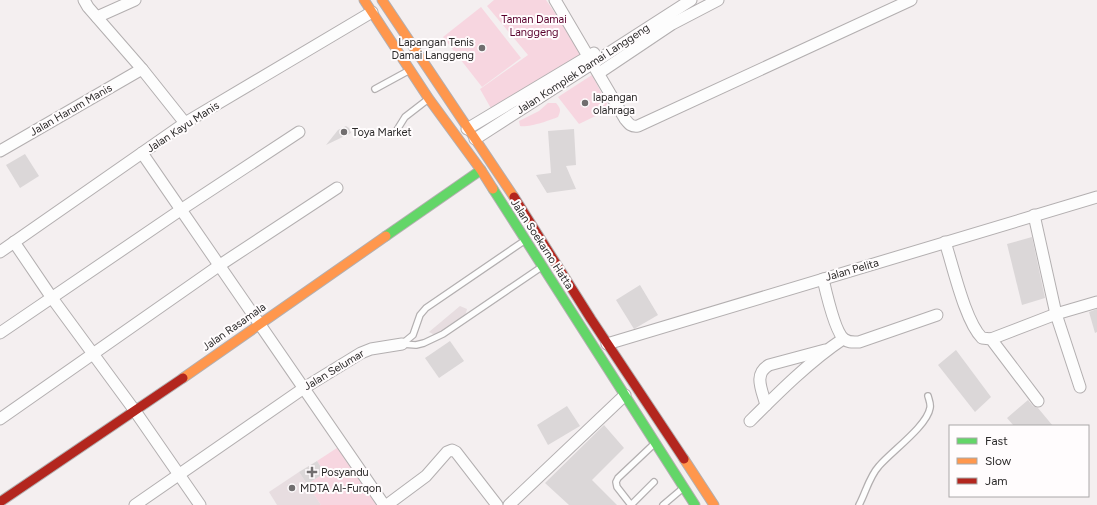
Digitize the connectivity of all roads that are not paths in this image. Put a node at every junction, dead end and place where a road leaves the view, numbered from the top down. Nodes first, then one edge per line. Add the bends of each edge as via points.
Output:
1 (84, 0) edge
2 (135, 0) edge
3 (364, 0) edge
4 (382, 0) edge
5 (555, 0) edge
6 (691, 0) edge
7 (718, 0) edge
8 (911, 0) edge
9 (674, 4) edge
10 (372, 12) junction
11 (97, 17) junction
12 (682, 19) junction
13 (590, 60) junction
14 (142, 69) junction
15 (410, 69) junction
16 (599, 72) junction
17 (375, 89) dead end
18 (429, 99) junction
19 (185, 124) junction
20 (468, 129) junction
21 (299, 132) dead end
22 (395, 133) dead end
23 (475, 139) junction
24 (0, 151) edge
25 (142, 154) junction
26 (481, 170) junction
27 (337, 188) dead end
28 (1097, 196) edge
29 (182, 209) junction
30 (1034, 215) junction
31 (526, 240) junction
32 (14, 242) junction
33 (945, 242) junction
34 (0, 252) edge
35 (220, 265) junction
36 (542, 266) junction
37 (822, 279) junction
38 (52, 298) junction
39 (1097, 302) edge
40 (1056, 314) junction
41 (937, 315) dead end
42 (260, 323) junction
43 (0, 333) edge
44 (843, 339) junction
45 (991, 339) junction
46 (402, 344) junction
47 (607, 344) junction
48 (827, 350) junction
49 (93, 354) junction
50 (1080, 387) dead end
51 (304, 388) junction
52 (625, 395) junction
53 (928, 396) dead end
54 (1038, 401) dead end
55 (766, 405) junction
56 (134, 411) junction
57 (0, 419) edge
58 (750, 421) dead end
59 (655, 442) junction
60 (179, 475) junction
61 (654, 482) dead end
62 (684, 487) junction
63 (4, 499) edge
64 (135, 505) edge
65 (200, 505) edge
66 (384, 505) edge
67 (387, 505) edge
68 (498, 505) edge
69 (509, 505) edge
70 (631, 505) edge
71 (663, 505) edge
72 (695, 505) edge
73 (714, 505) edge
74 (859, 505) edge

1 - 11 street
2 - 11 street
3 - 10 main road, Jalan Soekarno Hatta
4 - 20 main road, Jalan Soekarno Hatta
5 - 13 street
6 - 9 street, Jalan Komplek Damai Langgeng
7 - 12 street
8 - 16 street via 638,126 629,124 625,119
9 - 12 street
9 - 13 street, Jalan Komplek Damai Langgeng
10 - 15 main road, Jalan Soekarno Hatta
10 - 19 street, Jalan Kayu Manis
11 - 14 street
12 - 16 street
13 - 16 street
13 - 20 street, Jalan Komplek Damai Langgeng
13 - 23 street, Jalan Komplek Damai Langgeng
14 - 19 street
14 - 24 street, Jalan Harum Manis
15 - 17 lane
15 - 18 main road, Jalan Soekarno Hatta
18 - 22 lane via 405,117
18 - 26 main road, Jalan Soekarno Hatta
19 - 25 street, Jalan Kayu Manis
20 - 23 main road, Jalan Soekarno Hatta
21 - 29 street
23 - 47 main road, Jalan Soekarno Hatta
25 - 29 street
25 - 32 street, Jalan Kayu Manis
26 - 31 main road, Jalan Soekarno Hatta
26 - 42 main road, Jalan Rasamala
27 - 35 street
28 - 30 street, Jalan Pelita
29 - 35 street
29 - 38 street
30 - 33 street, Jalan Pelita
30 - 40 street
31 - 36 main road, Jalan Soekarno Hatta
31 - 46 lane via 426,308 420,315 413,335
32 - 34 street, Jalan Kayu Manis
32 - 38 street
33 - 37 street, Jalan Pelita
33 - 45 street via 974,327 982,338
35 - 42 street
35 - 49 street
36 - 46 lane via 443,334 416,345
36 - 52 main road, Jalan Soekarno Hatta
37 - 44 street via 838,331
37 - 47 street, Jalan Pelita
38 - 43 street
38 - 49 street
39 - 40 street
40 - 45 street
40 - 50 street
41 - 44 street via 859,342 851,343
42 - 51 street
42 - 56 main road, Jalan Rasamala
44 - 48 street
45 - 54 street
46 - 51 street, Jalan Selumar via 361,353
47 - 73 main road, Jalan Soekarno Hatta
48 - 55 street
48 - 55 street via 764,368 759,379
49 - 56 street
49 - 57 street
51 - 60 street, Jalan Selumar
51 - 66 street
52 - 59 main road, Jalan Soekarno Hatta
52 - 69 street
53 - 74 lane via 931,406 928,415 878,467
55 - 58 street
56 - 60 street
56 - 63 main road, Jalan Rasamala
59 - 62 main road, Jalan Soekarno Hatta
59 - 70 lane via 616,482
60 - 64 street, Jalan Selumar
60 - 65 street
61 - 70 lane
62 - 71 lane
62 - 72 main road, Jalan Soekarno Hatta
67 - 68 street via 426,476 447,452 452,450

